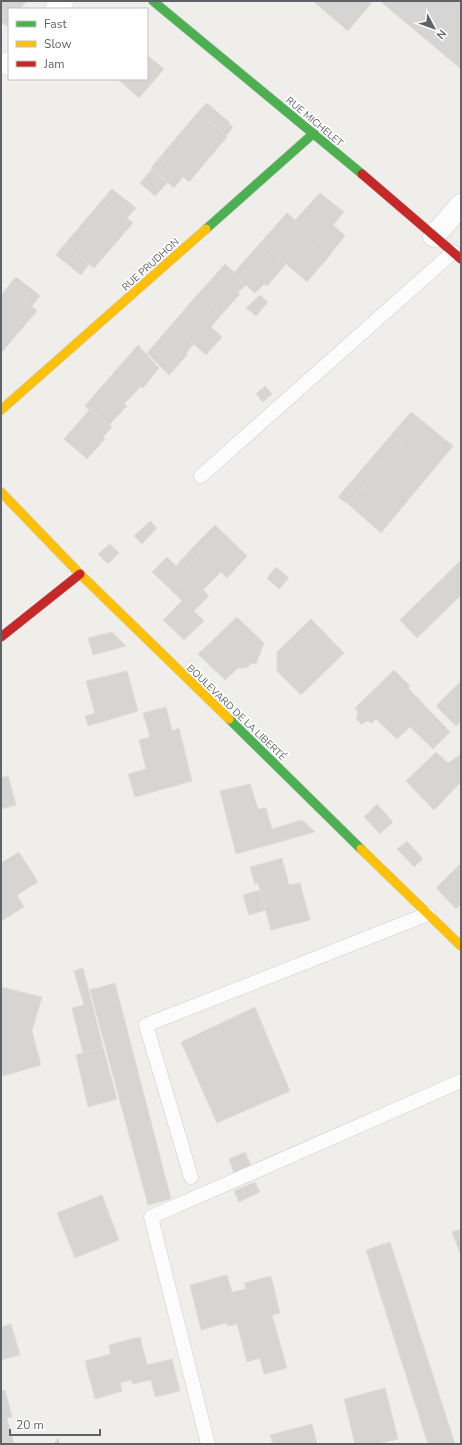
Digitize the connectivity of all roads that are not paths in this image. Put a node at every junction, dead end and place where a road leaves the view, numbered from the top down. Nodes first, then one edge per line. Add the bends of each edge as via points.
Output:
1 (153, 1) edge
2 (314, 134) junction
3 (461, 205) edge
4 (434, 236) junction
5 (457, 255) edge
6 (1, 410) edge
7 (201, 476) dead end
8 (1, 492) edge
9 (80, 574) junction
10 (1, 637) edge
11 (428, 914) junction
12 (461, 946) edge
13 (461, 1081) edge
14 (191, 1177) dead end
15 (208, 1444) edge

1 - 2 street, RUE MICHELET
2 - 4 street, RUE MICHELET
2 - 6 street, RUE PRUDHON
3 - 4 street
4 - 5 street, RUE MICHELET
5 - 7 lane
8 - 9 street, BOULEVARD DE LA LIBERTÉ
9 - 10 street
9 - 11 street, BOULEVARD DE LA LIBERTÉ
11 - 12 street, BOULEVARD DE LA LIBERTÉ
11 - 14 lane via 146,1025
13 - 15 lane via 151,1217

